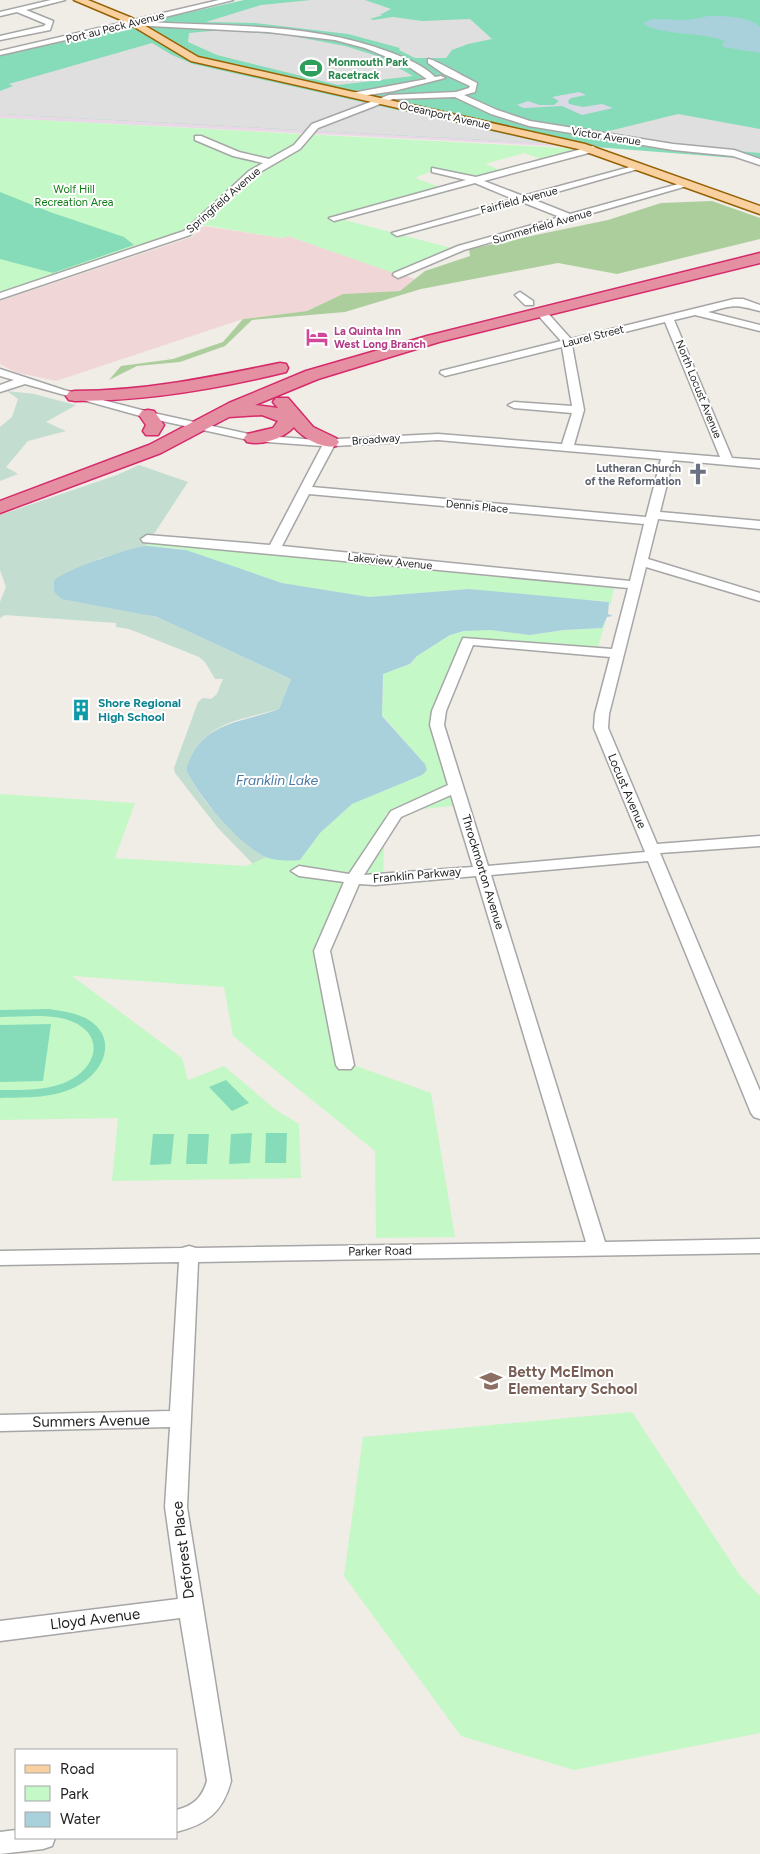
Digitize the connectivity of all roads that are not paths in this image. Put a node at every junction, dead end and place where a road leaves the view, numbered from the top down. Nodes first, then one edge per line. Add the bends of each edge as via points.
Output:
1 (60, 0) edge
2 (70, 0) edge
3 (78, 0) edge
4 (229, 0) edge
5 (16, 9) junction
6 (0, 14) edge
7 (132, 23) junction
8 (0, 38) edge
9 (0, 53) edge
10 (431, 61) dead end
11 (460, 78) junction
12 (432, 79) junction
13 (456, 94) junction
14 (355, 95) junction
15 (380, 101) junction
16 (198, 138) dead end
17 (593, 150) junction
18 (270, 162) junction
19 (760, 162) edge
20 (641, 166) junction
21 (435, 170) dead end
22 (476, 180) junction
23 (689, 184) junction
24 (523, 199) junction
25 (760, 210) edge
26 (334, 218) dead end
27 (571, 218) junction
28 (397, 233) dead end
29 (759, 256) edge
30 (398, 275) dead end
31 (1, 295) edge
32 (741, 301) joint
33 (530, 303) junction
34 (760, 308) edge
35 (696, 312) junction
36 (667, 318) junction
37 (760, 328) edge
38 (567, 342) junction
39 (280, 368) junction
40 (0, 372) edge
41 (445, 373) dead end
42 (305, 378) junction
43 (23, 381) junction
44 (0, 389) edge
45 (224, 395) dead end
46 (75, 396) joint
47 (114, 400) junction
48 (514, 405) dead end
49 (199, 408) dead end
50 (578, 410) junction
51 (174, 420) junction
52 (207, 422) junction
53 (150, 423) junction
54 (254, 438) junction
55 (330, 442) junction
56 (567, 448) junction
57 (668, 456) junction
58 (728, 462) junction
59 (760, 464) edge
60 (0, 490) edge
61 (304, 490) junction
62 (0, 507) edge
63 (652, 518) junction
64 (760, 525) edge
65 (147, 539) dead end
66 (274, 549) junction
67 (641, 561) junction
68 (634, 585) junction
69 (760, 597) edge
70 (617, 654) junction
71 (457, 787) junction
72 (760, 841) edge
73 (653, 853) junction
74 (483, 870) junction
75 (299, 871) dead end
76 (354, 879) junction
77 (345, 1065) dead end
78 (760, 1113) edge
79 (760, 1246) edge
80 (598, 1249) junction
81 (189, 1253) junction
82 (0, 1258) edge
83 (181, 1419) junction
84 (0, 1423) edge
85 (190, 1607) junction
86 (0, 1631) edge
87 (178, 1819) edge
88 (34, 1839) edge
89 (0, 1843) edge

1 - 5 street
2 - 7 main road
3 - 7 main road
4 - 7 street, Port au Peck Avenue
5 - 6 street
5 - 8 street via 50,23 47,28
7 - 9 street, Port au Peck Avenue
7 - 12 street via 282,30 355,43 381,50
7 - 14 main road, Oceanport Avenue via 195,59
10 - 11 street
11 - 12 street
11 - 13 street via 474,87
12 - 14 street
13 - 15 street, Springfield Avenue via 401,96
13 - 19 street, Victor Avenue via 494,112 529,123 734,154
14 - 15 main road, Oceanport Avenue
15 - 17 main road, Oceanport Avenue
15 - 18 street, Springfield Avenue via 315,126 297,147
16 - 18 street via 236,154
17 - 20 main road, Oceanport Avenue
17 - 22 street
18 - 31 street, Springfield Avenue via 252,173 186,233
20 - 23 main road, Oceanport Avenue
20 - 24 street, Fairfield Avenue
21 - 22 street
22 - 24 street
22 - 26 street
23 - 25 main road, Oceanport Avenue
23 - 27 street, Summerfield Avenue
24 - 27 street
24 - 28 street, Fairfield Avenue
27 - 30 street, Summerfield Avenue via 462,248
29 - 33 highway
32 - 34 street
32 - 35 street, Laurel Street
33 - 38 street
33 - 39 highway
33 - 42 highway
35 - 36 street, Laurel Street
35 - 37 street
36 - 38 street, Laurel Street
36 - 58 street, North Locust Avenue via 677,334
38 - 41 street, Laurel Street
38 - 50 street
39 - 45 highway
39 - 47 highway
40 - 43 street
42 - 52 highway via 266,392
42 - 55 highway via 283,394 283,405 307,431
43 - 44 street
43 - 46 street
46 - 47 highway
47 - 53 street
48 - 50 street
49 - 51 highway
50 - 56 street
51 - 52 street, Broadway
51 - 53 highway
52 - 54 street, Broadway
52 - 54 highway via 257,410 286,418 287,424 282,430
52 - 62 highway via 145,453
53 - 60 highway via 93,457
54 - 55 street, Broadway
55 - 56 street, Broadway via 432,437
55 - 61 street
56 - 57 street, Broadway
57 - 58 street, Broadway
57 - 63 street, Locust Avenue
58 - 59 street, Broadway
61 - 63 street, Dennis Place
61 - 66 street
63 - 64 street
63 - 67 street, Locust Avenue
65 - 66 street, Lakeview Avenue
66 - 68 street, Lakeview Avenue
67 - 68 street, Locust Avenue
67 - 69 street
68 - 70 street, Locust Avenue
70 - 71 street, Throckmorton Avenue via 468,641 437,719
70 - 73 street, Locust Avenue via 601,728
71 - 74 street, Throckmorton Avenue
71 - 76 street via 396,814
72 - 73 street, Franklin Parkway
73 - 74 street, Franklin Parkway
73 - 78 street, Locust Avenue
74 - 76 street, Franklin Parkway
74 - 80 street, Throckmorton Avenue
75 - 76 street, Franklin Parkway
76 - 77 street via 322,951
79 - 80 street, Parker Road
80 - 81 street, Parker Road
81 - 82 street, Parker Road
81 - 83 street, Deforest Place
83 - 84 street, Summers Avenue
83 - 85 street, Deforest Place via 176,1507
85 - 86 street, Lloyd Avenue
85 - 87 street, Deforest Place via 219,1781 216,1794 203,1812
88 - 89 street

